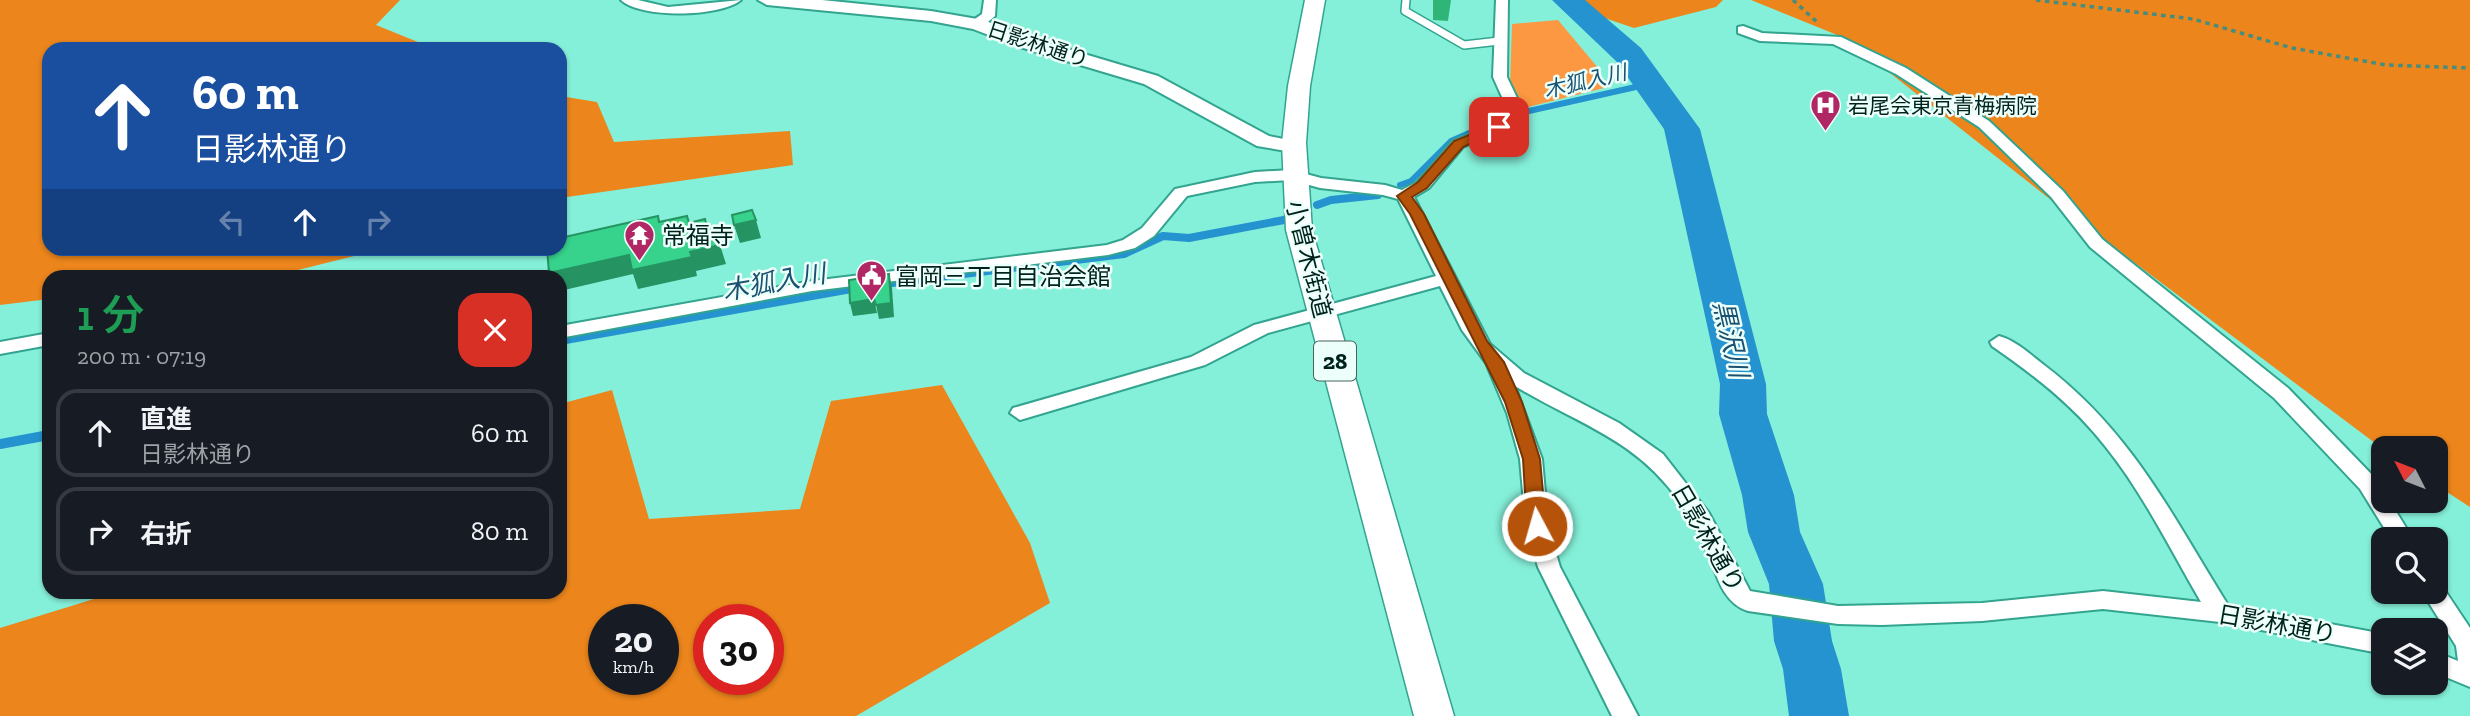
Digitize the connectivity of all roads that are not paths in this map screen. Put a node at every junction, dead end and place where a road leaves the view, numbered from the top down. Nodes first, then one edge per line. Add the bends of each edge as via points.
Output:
1 (627, 0) edge
2 (735, 0) edge
3 (767, 0) edge
4 (990, 0) edge
5 (1315, 0) edge
6 (1406, 0) edge
7 (1502, 0) edge
8 (976, 24) junction
9 (1743, 30) dead end
10 (1499, 41) junction
11 (1291, 160) junction
12 (1404, 196) junction
13 (1447, 278) junction
14 (1322, 312) junction
15 (567, 331) edge
16 (42, 340) edge
17 (1998, 342) dead end
18 (0, 348) edge
19 (1496, 362) junction
20 (1020, 413) dead end
21 (2395, 527) edge
22 (2442, 604) edge
23 (2220, 613) junction
24 (2371, 642) edge
25 (2470, 661) edge
26 (2448, 667) edge
27 (2470, 677) edge
28 (1434, 716) edge
29 (1625, 716) edge

1 - 2 street via 680,13
3 - 8 street, 日影林通り
4 - 8 street via 988,16
5 - 11 main road, 小曽木街道 / 28
6 - 10 lane via 1405,11 1464,45
7 - 10 street
8 - 11 street, 日影林通り via 1151,80
9 - 21 street via 1760,37 1836,40 1901,71 1984,124 2057,194 2096,243 2281,393 2368,484
10 - 12 street via 1500,77 1519,119 1458,144 1423,185
11 - 12 street, 日影林通り via 1320,183
11 - 14 main road, 小曽木街道 / 28 via 1299,230
11 - 15 street via 1255,177 1181,192 1149,232 1108,250 812,286
12 - 13 street, 日影林通り
13 - 14 street
13 - 19 street, 日影林通り via 1480,343
14 - 20 street via 1261,329 1198,361
14 - 28 main road, 小曽木街道 / 28
16 - 18 street
17 - 23 street via 2045,373 2125,457
19 - 23 street, 日影林通り via 1648,449 1695,509 1738,594 1748,602 1838,615 1941,615 2103,600
19 - 29 street via 1531,459 1537,526 1549,567
22 - 25 street via 2468,646
23 - 24 street, 日影林通り
26 - 27 street

